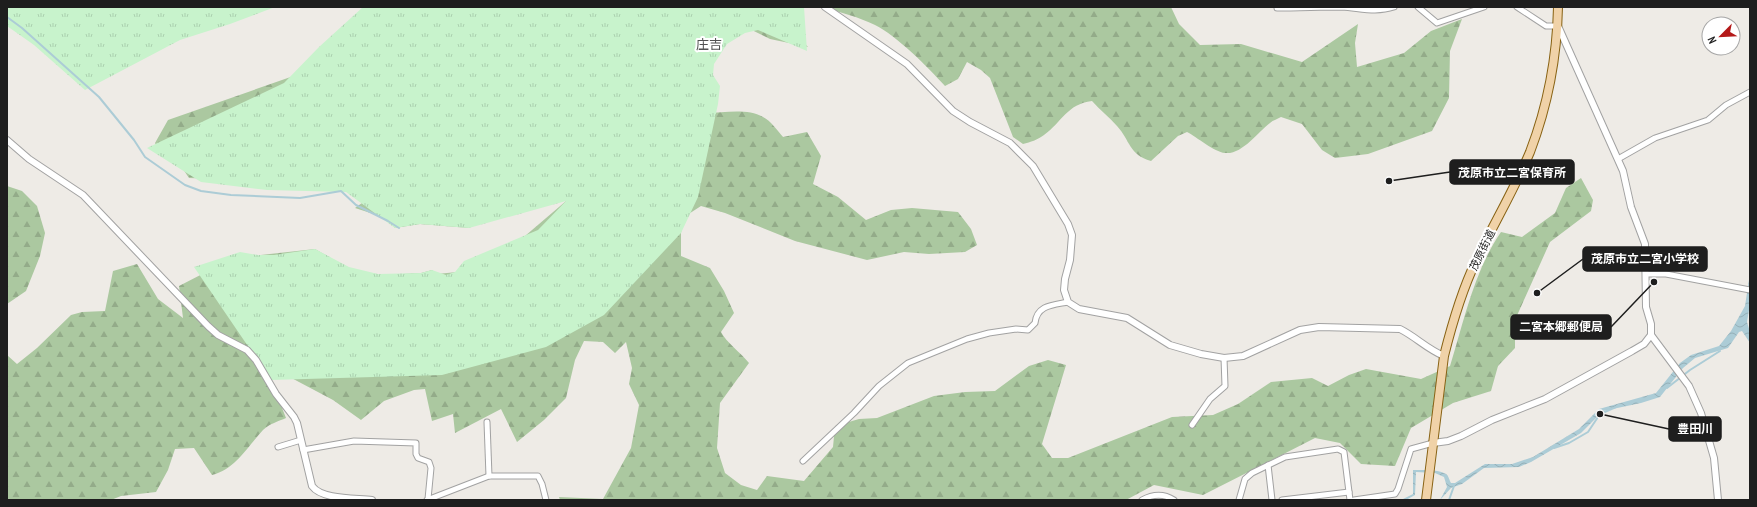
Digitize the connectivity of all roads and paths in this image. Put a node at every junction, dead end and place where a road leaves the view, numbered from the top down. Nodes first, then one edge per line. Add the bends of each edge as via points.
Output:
1 (825, 7) edge
2 (1277, 7) edge
3 (1394, 7) edge
4 (1418, 7) edge
5 (1484, 7) edge
6 (1517, 7) edge
7 (1558, 7) edge
8 (1558, 26) junction
9 (1750, 92) edge
10 (7, 140) edge
11 (1618, 159) junction
12 (1646, 274) junction
13 (1750, 290) edge
14 (1068, 302) junction
15 (1651, 335) junction
16 (1444, 356) junction
17 (1224, 358) junction
18 (488, 422) dead end
19 (1192, 425) dead end
20 (301, 440) junction
21 (1433, 443) junction
22 (278, 447) dead end
23 (303, 450) junction
24 (802, 461) dead end
25 (1268, 465) junction
26 (489, 476) junction
27 (1349, 492) junction
28 (352, 499) edge
29 (428, 499) edge
30 (1146, 499) edge
31 (372, 500) edge
32 (546, 500) edge
33 (1174, 500) edge
34 (1239, 500) edge
35 (1272, 500) edge
36 (1282, 500) edge
37 (1350, 500) edge
38 (1354, 500) edge
39 (1426, 500) edge
40 (1718, 500) edge

1 - 14 street via 906,64 953,111 1010,143 1033,166 1072,235 1064,285
2 - 3 street via 1343,7 1366,10
4 - 5 street via 1437,23
6 - 8 street via 1546,26
7 - 8 main road, 茂原街道
8 - 11 street
8 - 16 main road, 茂原街道 via 1551,80 1536,135 1464,289
9 - 11 street via 1726,105 1708,120 1655,138
10 - 20 street via 29,159 83,195 208,326 218,335 247,350 294,417
11 - 12 street via 1631,207 1645,244
12 - 13 street via 1666,274
12 - 15 street via 1646,307
14 - 17 street via 1079,309 1127,318 1177,347
14 - 24 street via 1042,308 1036,315 1035,323 1028,330 1016,329 967,339 908,363 879,386
15 - 21 street via 1638,348 1544,398 1461,436
15 - 40 street via 1692,393 1709,437
16 - 17 street via 1430,350 1400,329 1319,327 1300,330 1243,356
16 - 21 main road, 茂原街道
17 - 19 street via 1225,386 1210,399
18 - 26 street
20 - 22 street
20 - 23 street
21 - 38 street via 1412,449 1395,494
21 - 39 main road, 茂原街道
23 - 28 street via 314,490 323,495
23 - 29 street via 354,441 416,443 418,458 430,462
25 - 27 street via 1285,457 1338,449 1344,452
25 - 34 street via 1245,479
25 - 35 street
26 - 29 street
26 - 32 street via 538,476
27 - 36 street
27 - 37 street
28 - 31 street
30 - 33 street via 1155,494

